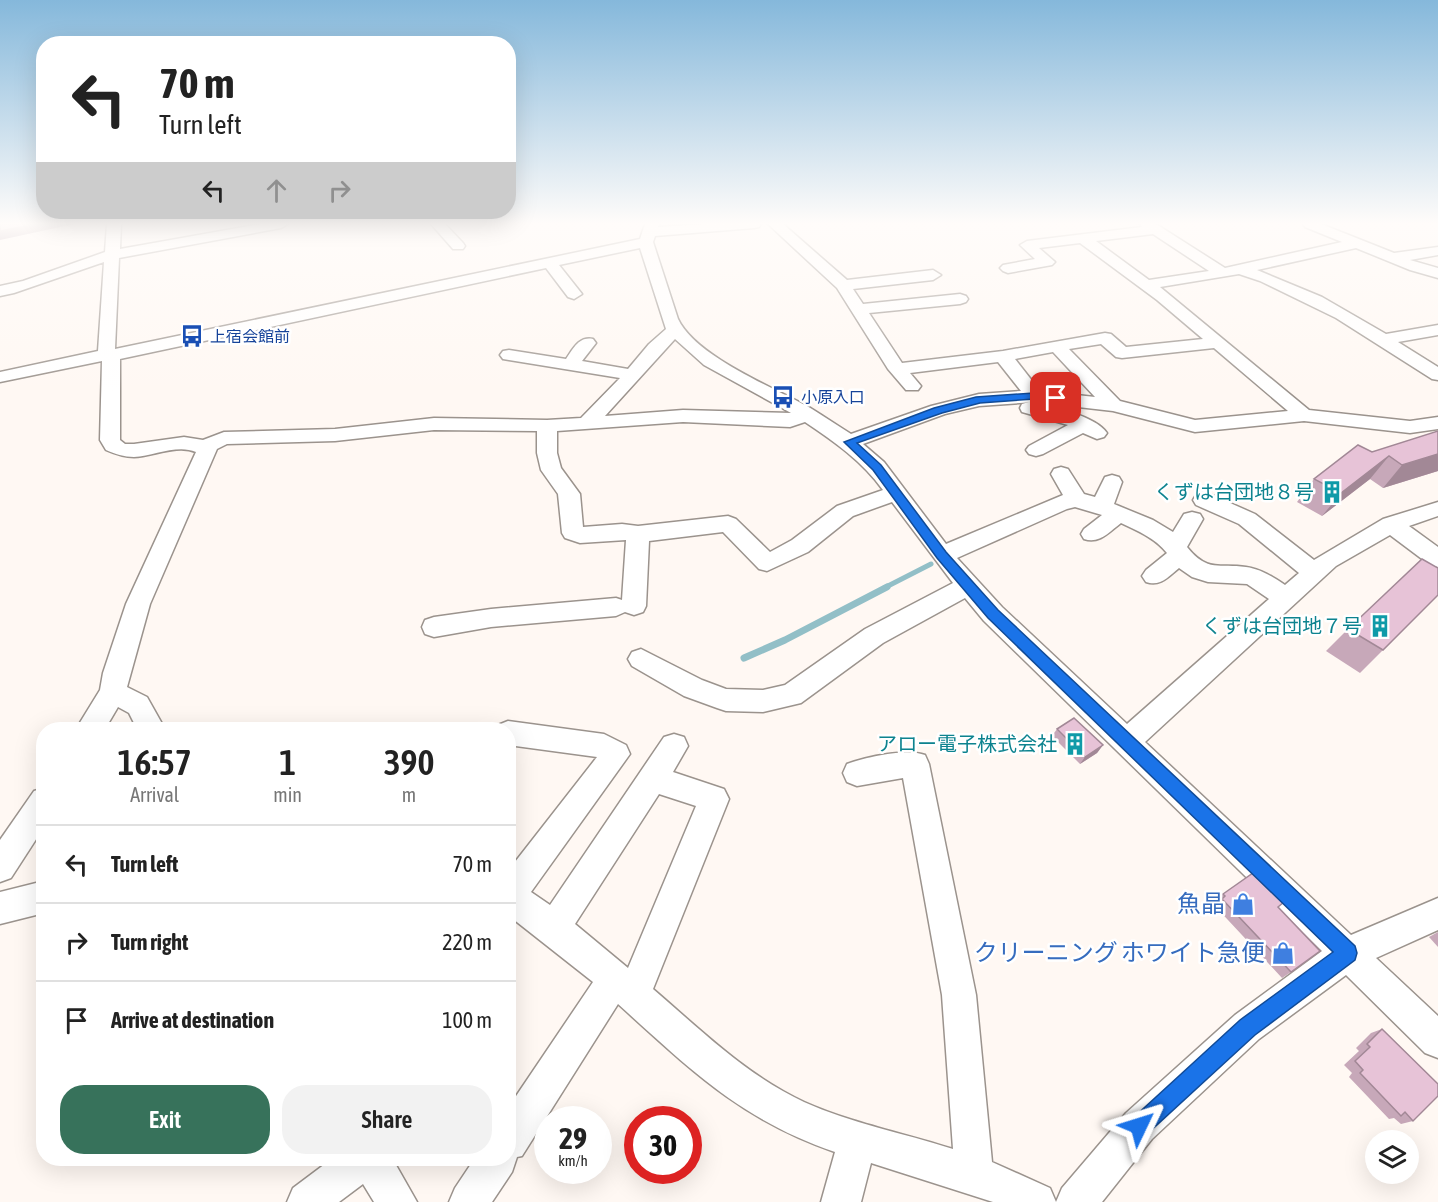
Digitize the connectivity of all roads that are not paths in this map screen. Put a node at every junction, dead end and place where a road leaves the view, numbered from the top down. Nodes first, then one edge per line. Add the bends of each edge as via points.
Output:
1 (40, 280) edge
2 (112, 280) edge
3 (469, 280) edge
4 (563, 280) edge
5 (661, 280) edge
6 (838, 280) edge
7 (887, 280) edge
8 (1139, 280) edge
9 (1176, 280) edge
10 (1259, 280) edge
11 (843, 285) junction
12 (1146, 285) junction
13 (0, 291) edge
14 (573, 294) dead end
15 (960, 299) dead end
16 (859, 309) junction
17 (675, 330) junction
18 (1438, 330) edge
19 (1382, 340) junction
20 (587, 343) dead end
21 (1215, 343) junction
22 (1057, 347) junction
23 (510, 354) dead end
24 (111, 356) junction
25 (1003, 356) junction
26 (570, 365) junction
27 (897, 369) junction
28 (633, 375) junction
29 (1438, 375) edge
30 (0, 377) edge
31 (912, 387) dead end
32 (1034, 396) junction
33 (989, 398) junction
34 (1113, 405) junction
35 (806, 414) junction
36 (1304, 415) junction
37 (588, 422) junction
38 (1438, 423) edge
39 (547, 426) junction
40 (849, 442) junction
41 (1040, 443) dead end
42 (205, 447) junction
43 (1061, 474) dead end
44 (1112, 482) dead end
45 (897, 493) junction
46 (1077, 500) junction
47 (1204, 500) dead end
48 (1438, 509) edge
49 (1109, 511) junction
50 (1192, 519) dead end
51 (1391, 524) junction
52 (638, 534) junction
53 (1092, 534) dead end
54 (1177, 552) junction
55 (942, 555) junction
56 (1438, 559) edge
57 (1314, 572) junction
58 (1154, 576) dead end
59 (967, 586) junction
60 (1284, 597) junction
61 (434, 627) dead end
62 (641, 659) dead end
63 (113, 692) junction
64 (94, 722) edge
65 (147, 722) edge
66 (516, 734) edge
67 (1127, 741) junction
68 (674, 746) dead end
69 (857, 773) dead end
70 (654, 779) junction
71 (36, 813) edge
72 (0, 867) edge
73 (516, 886) edge
74 (36, 899) edge
75 (516, 900) edge
76 (0, 908) edge
77 (1438, 914) edge
78 (554, 928) junction
79 (1348, 953) junction
80 (624, 987) junction
81 (1438, 1040) edge
82 (516, 1131) edge
83 (858, 1140) junction
84 (354, 1166) edge
85 (375, 1166) edge
86 (493, 1166) edge
87 (974, 1175) junction
88 (307, 1202) edge
89 (397, 1202) edge
90 (469, 1202) edge
91 (841, 1202) edge
92 (1036, 1202) edge
93 (1076, 1202) edge

1 - 13 street
2 - 24 street via 106,350
3 - 24 street
4 - 14 street
5 - 17 street
6 - 11 street
7 - 11 street
8 - 12 street
9 - 12 street
10 - 19 street via 1296,292
11 - 16 street
12 - 21 street
15 - 16 street
16 - 27 street
17 - 28 street
17 - 35 street via 710,361
18 - 19 street
19 - 29 street
20 - 26 street
21 - 22 street via 1122,353 1105,338
21 - 36 street
22 - 25 street
22 - 34 street
23 - 26 street
24 - 30 street
24 - 42 street via 113,446 126,450 188,443
25 - 27 street
25 - 32 street
26 - 28 street
27 - 31 street
28 - 37 street
32 - 33 street
32 - 34 street
33 - 40 street via 938,410
33 - 41 street via 1053,412 1090,429
34 - 36 street via 1195,426
35 - 37 street via 790,421 683,416
35 - 40 street
36 - 38 street via 1404,427
37 - 39 street
39 - 42 street via 434,424 335,435 225,438
39 - 52 street via 549,462 569,494 573,533
40 - 45 street via 877,467
42 - 63 street via 206,455 138,604
43 - 46 street
44 - 49 street
45 - 52 street via 845,511 800,546 767,562 728,524
45 - 55 street
46 - 49 street
46 - 55 street via 1063,502
47 - 57 street via 1247,519
48 - 51 street
49 - 53 street
49 - 54 street via 1161,534
50 - 54 street
51 - 56 street
51 - 57 street via 1362,538
52 - 61 street via 625,607 490,618
54 - 58 street
54 - 60 street via 1195,569 1209,575 1250,576
55 - 59 street
57 - 60 street
59 - 62 street via 874,636 792,695 763,701 726,700 693,688
59 - 67 street
60 - 67 street
63 - 64 street
63 - 65 street via 138,705
66 - 73 street via 604,746 616,754
67 - 79 street
68 - 70 street
69 - 87 street via 915,764 959,995
70 - 78 street
70 - 80 street via 714,799
71 - 72 street
74 - 76 street
75 - 78 street
77 - 79 street
78 - 80 street
79 - 81 street
79 - 93 street via 1248,1028 1139,1126
80 - 82 street
80 - 83 street via 712,1065 760,1099
83 - 87 street
83 - 91 street
84 - 88 street
85 - 89 street
86 - 90 street
87 - 92 street

